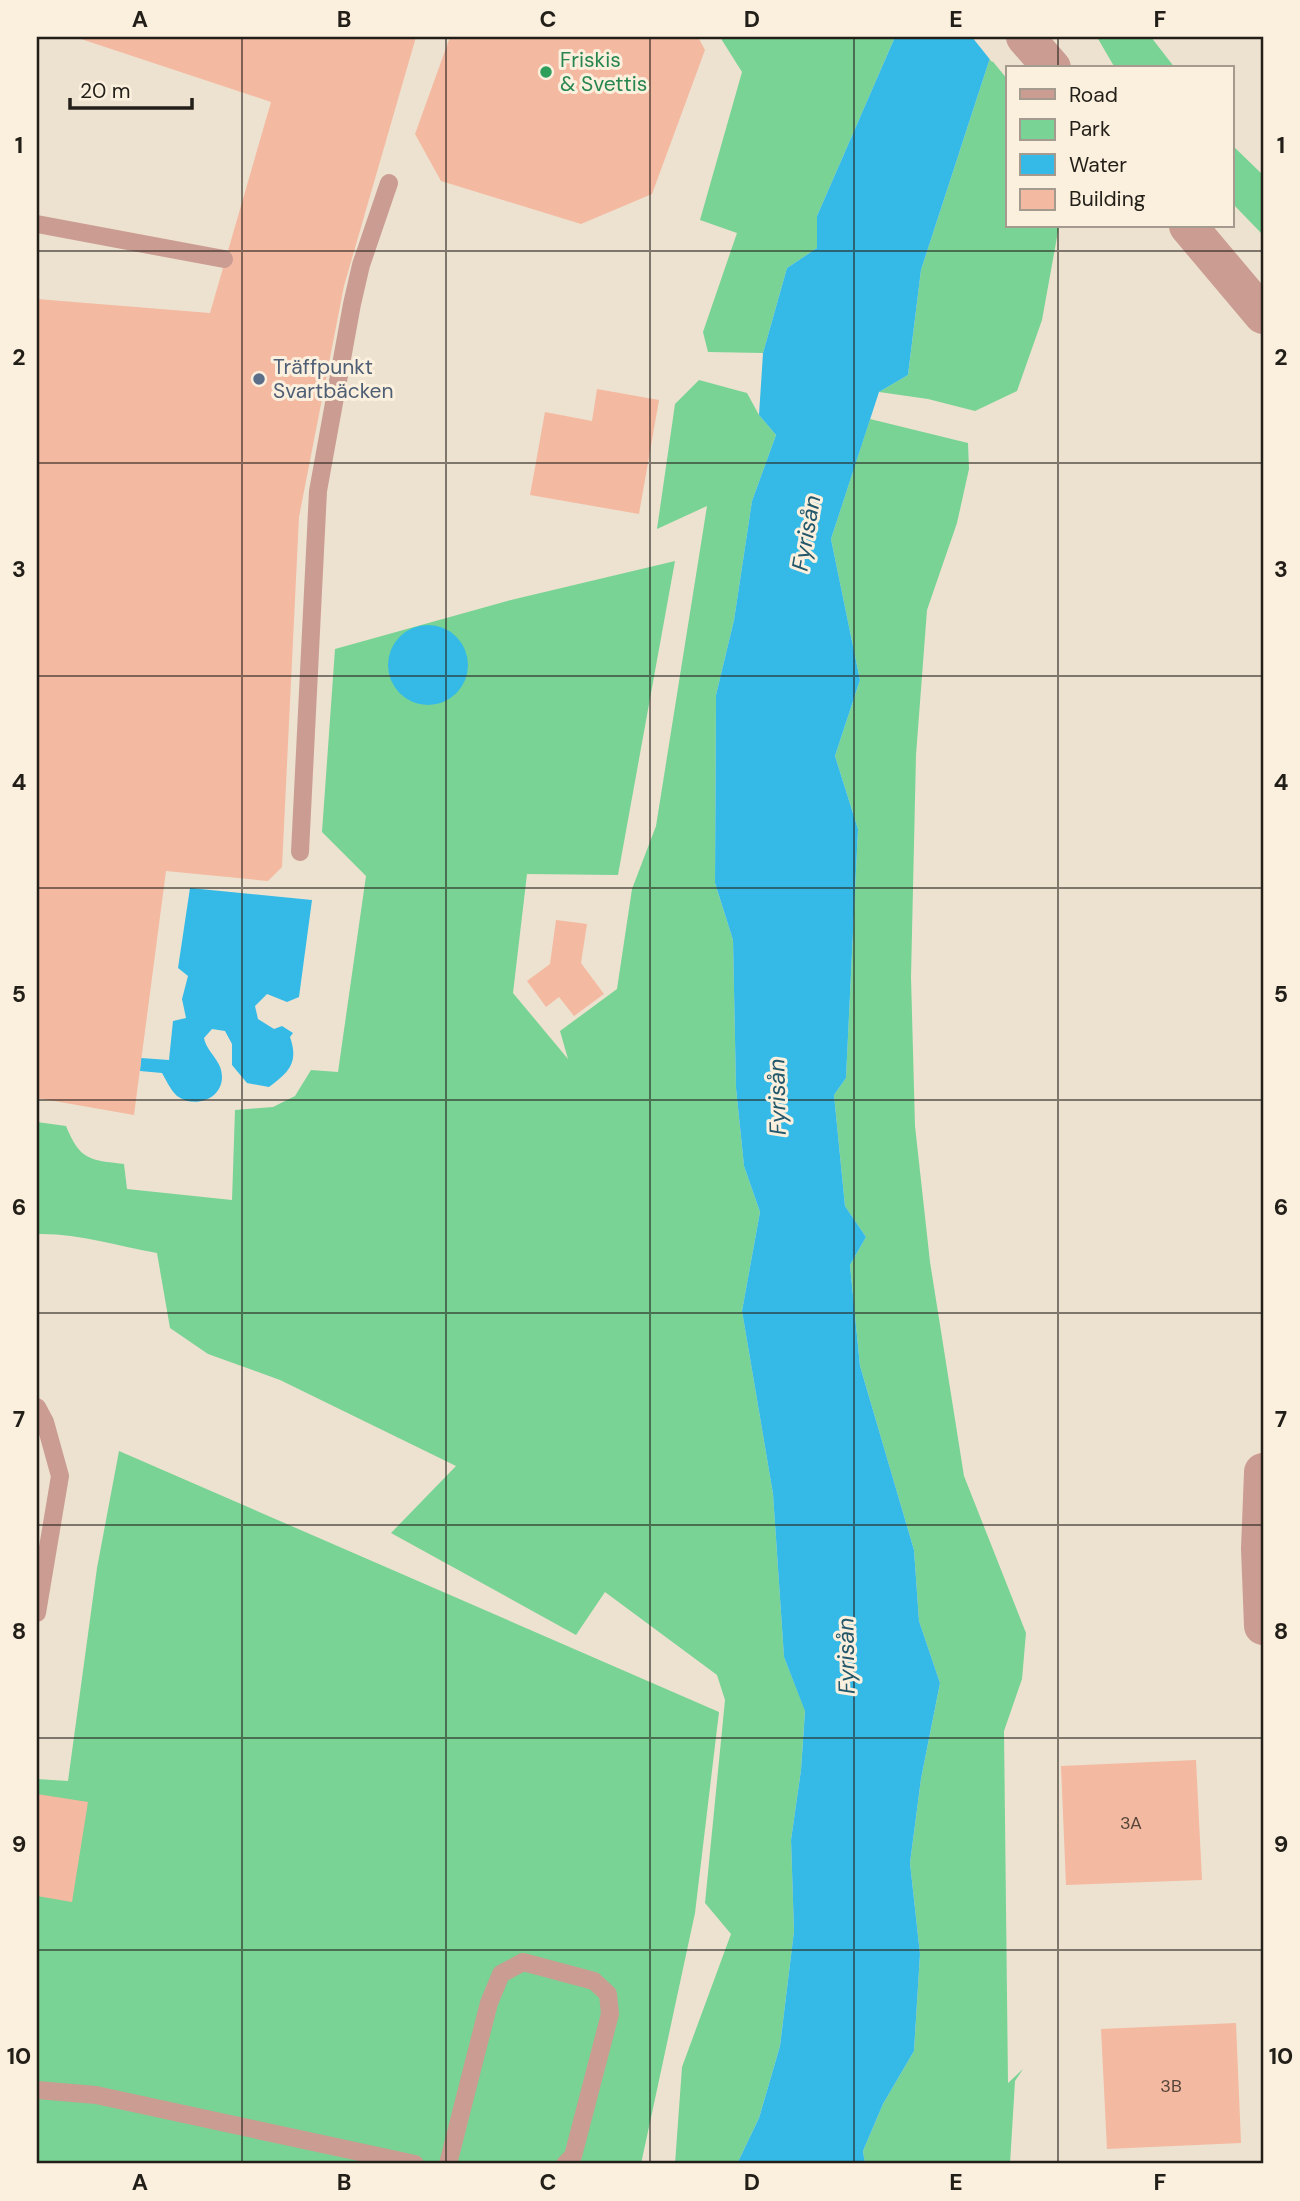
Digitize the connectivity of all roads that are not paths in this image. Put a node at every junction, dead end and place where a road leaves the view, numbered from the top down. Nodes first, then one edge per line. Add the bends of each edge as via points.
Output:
1 (1025, 37) edge
2 (1050, 66) edge
3 (389, 183) dead end
4 (37, 224) edge
5 (1190, 228) edge
6 (223, 259) dead end
7 (1263, 315) edge
8 (300, 852) dead end
9 (37, 1407) edge
10 (1263, 1472) edge
11 (37, 1614) edge
12 (1263, 1626) edge
13 (37, 2090) edge
14 (415, 2164) edge
15 (448, 2164) edge
16 (565, 2164) edge

1 - 2 street
3 - 8 lane via 352,304 318,491
4 - 6 lane
5 - 7 street
9 - 11 lane via 61,1476
10 - 12 street
13 - 14 lane via 96,2095
15 - 16 lane via 489,2003 501,1975 523,1962 594,1981 608,1994 610,2014 573,2156

